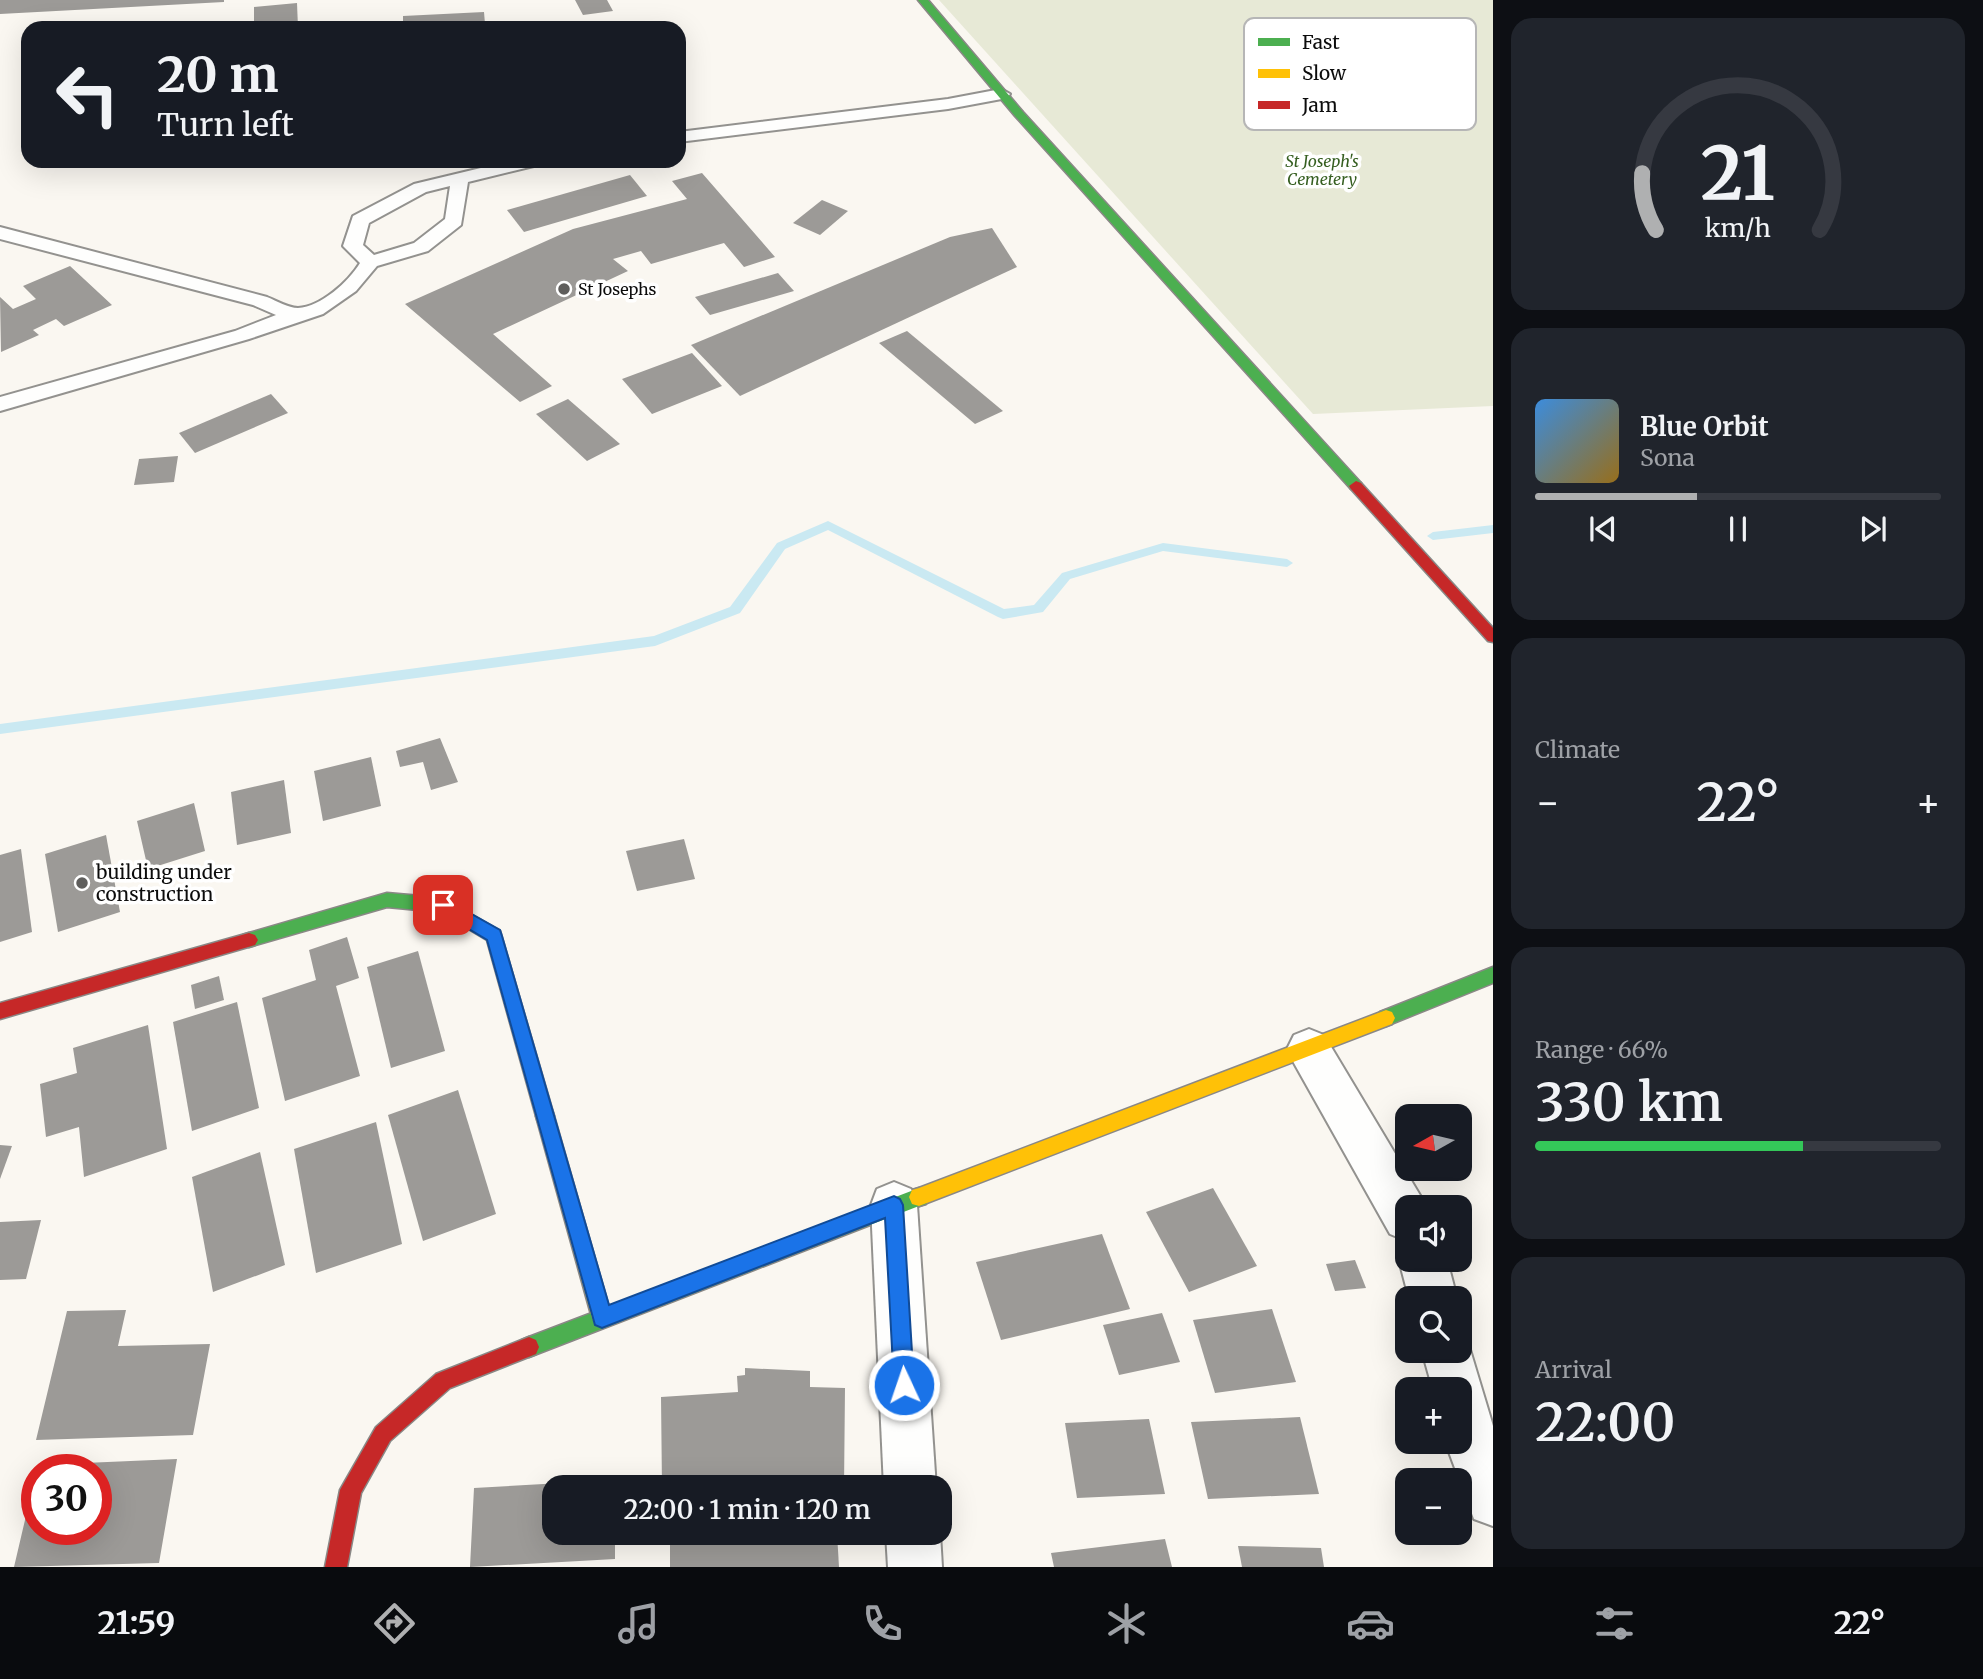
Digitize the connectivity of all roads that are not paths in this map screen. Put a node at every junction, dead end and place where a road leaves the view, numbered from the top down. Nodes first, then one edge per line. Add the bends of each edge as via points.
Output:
1 (923, 0) edge
2 (1001, 94) junction
3 (686, 136) edge
4 (500, 168) edge
5 (460, 177) junction
6 (0, 233) edge
7 (370, 262) junction
8 (297, 314) junction
9 (0, 404) edge
10 (1493, 637) edge
11 (1493, 975) edge
12 (0, 1011) edge
13 (1309, 1049) junction
14 (1395, 1197) edge
15 (894, 1205) junction
16 (602, 1318) junction
17 (1472, 1444) edge
18 (909, 1475) edge
19 (1493, 1500) edge
20 (914, 1545) edge
21 (337, 1567) edge
22 (915, 1567) edge

1 - 2 street
2 - 3 lane
2 - 10 street
4 - 5 lane
5 - 7 lane via 454,221 421,247
5 - 7 lane via 420,188 360,220 352,246
6 - 8 lane
7 - 8 lane via 365,274 328,304
8 - 9 lane via 242,335
11 - 13 street
12 - 16 street via 387,900 443,905 494,936
13 - 14 street
13 - 15 street
15 - 16 street
15 - 18 street
16 - 21 street via 443,1381 383,1434 351,1490
17 - 19 street
20 - 22 street

